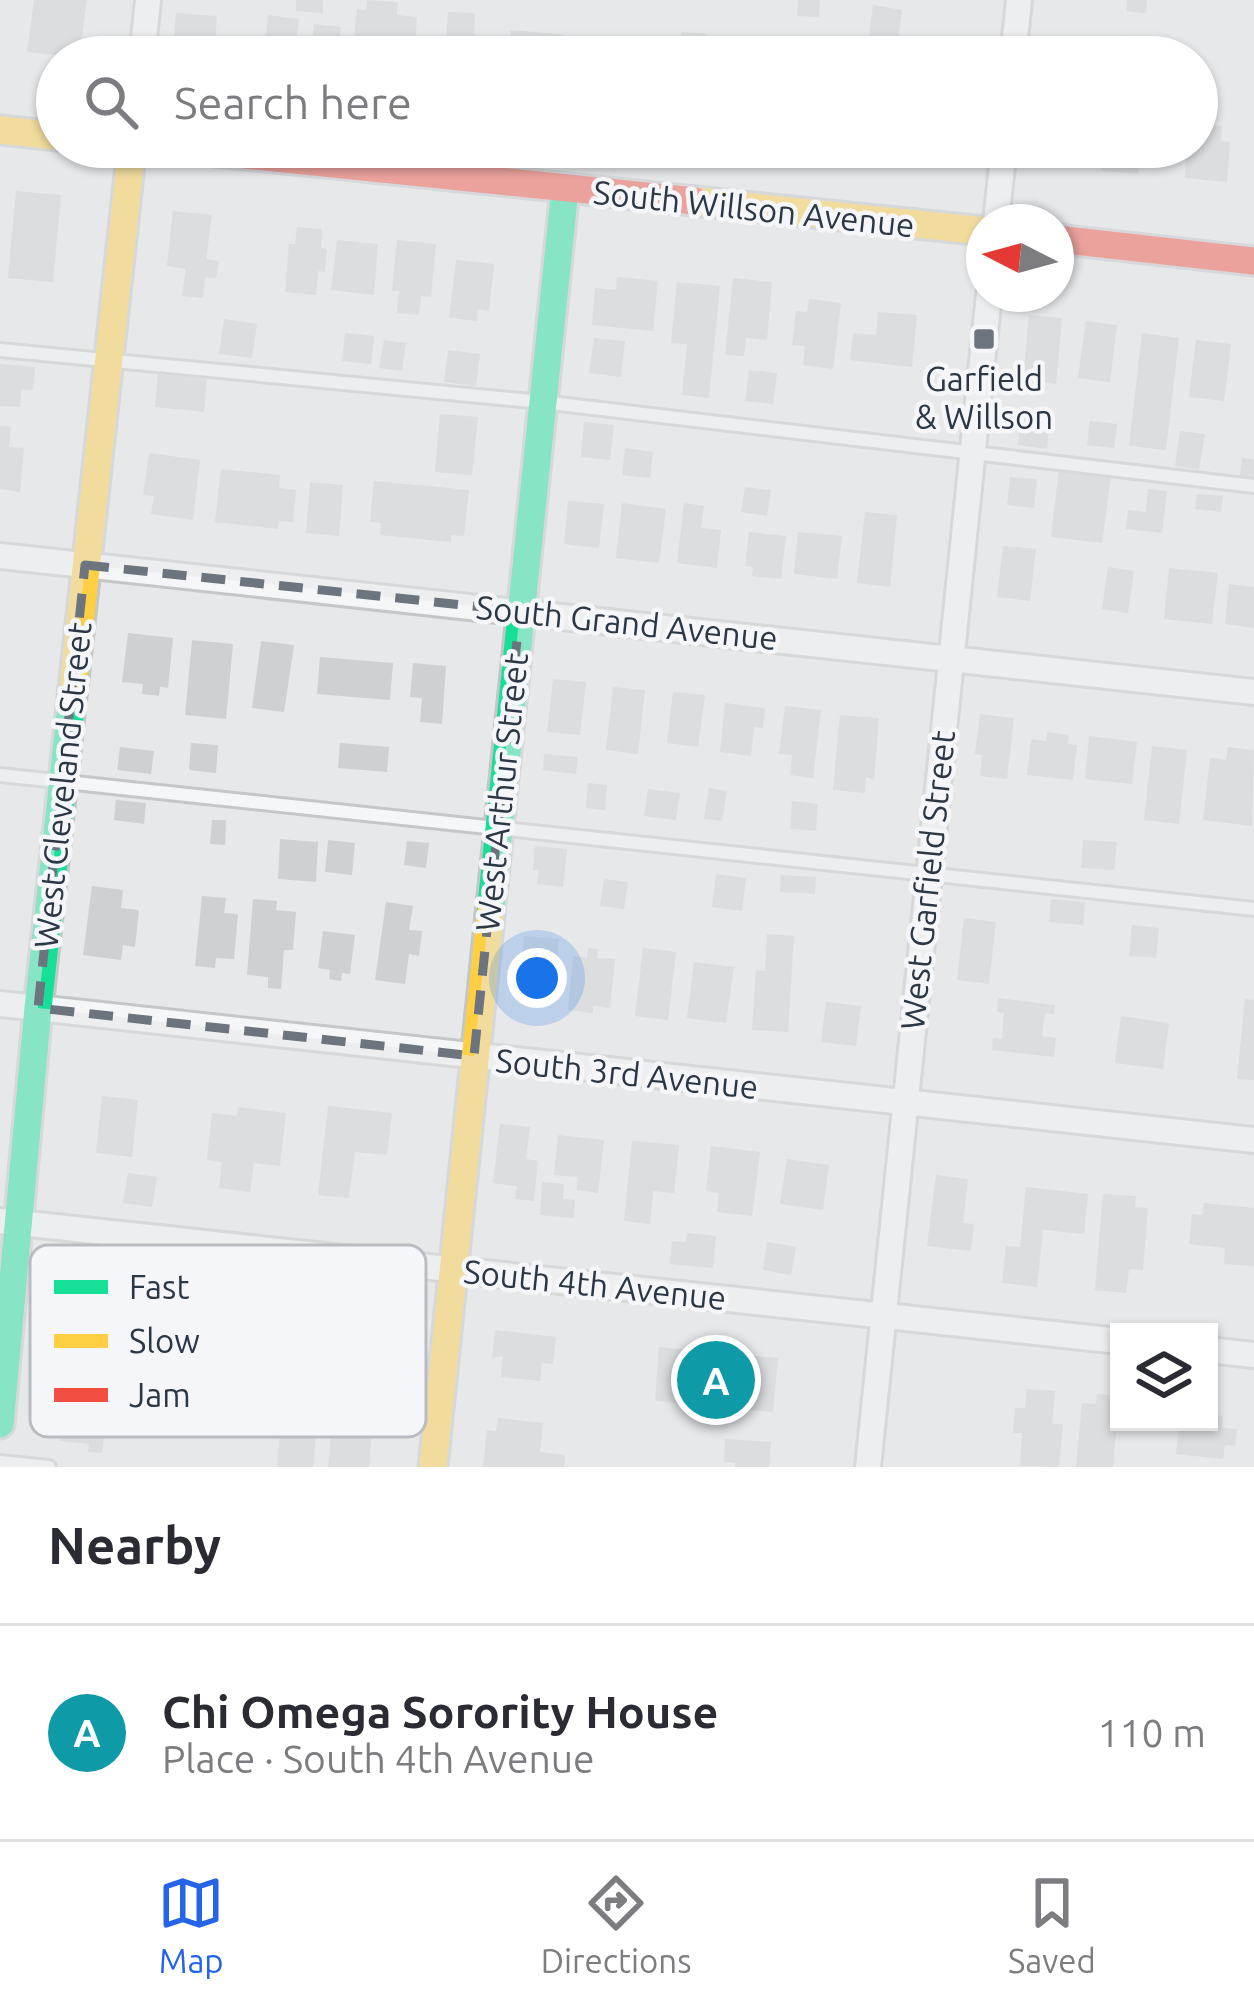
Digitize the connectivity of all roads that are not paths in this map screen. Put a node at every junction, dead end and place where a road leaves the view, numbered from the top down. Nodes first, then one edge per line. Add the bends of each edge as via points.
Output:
1 (148, 0) edge
2 (1019, 0) edge
3 (144, 36) edge
4 (1015, 36) edge
5 (0, 130) edge
6 (36, 134) edge
7 (129, 168) edge
8 (366, 168) edge
9 (1002, 168) edge
10 (565, 189) junction
11 (998, 204) edge
12 (966, 229) edge
13 (1074, 241) edge
14 (1254, 261) edge
15 (986, 312) edge
16 (0, 350) edge
17 (106, 361) junction
18 (542, 401) junction
19 (972, 450) junction
20 (1254, 486) edge
21 (0, 556) edge
22 (85, 565) junction
23 (520, 610) junction
24 (950, 657) junction
25 (1254, 692) edge
26 (0, 775) edge
27 (62, 781) junction
28 (498, 826) junction
29 (928, 873) junction
30 (1254, 909) edge
31 (0, 1004) edge
32 (38, 1008) junction
33 (473, 1056) junction
34 (903, 1104) junction
35 (1254, 1140) edge
36 (10, 1222) edge
37 (232, 1245) edge
38 (426, 1265) edge
39 (453, 1268) junction
40 (883, 1316) junction
41 (1110, 1340) edge
42 (1218, 1351) edge
43 (1254, 1355) edge
44 (0, 1424) edge
45 (0, 1462) edge
46 (49, 1467) edge
47 (433, 1467) edge
48 (868, 1467) edge

1 - 3 street
2 - 4 street
5 - 6 street
7 - 17 street, West Cleveland Street
8 - 10 street, South Willson Avenue
9 - 11 street
10 - 12 street, South Willson Avenue
10 - 18 street, West Arthur Street
13 - 14 street
15 - 19 street, West Garfield Street
16 - 17 lane
17 - 18 lane
17 - 22 street, West Cleveland Street
18 - 19 lane
18 - 23 street, West Arthur Street
19 - 20 lane
19 - 24 street, West Garfield Street
21 - 22 street, South Grand Avenue
22 - 23 street, South Grand Avenue
22 - 27 street, West Cleveland Street
23 - 24 street, South Grand Avenue
23 - 28 street, West Arthur Street
24 - 25 street, South Grand Avenue
24 - 29 street, West Garfield Street
26 - 27 lane
27 - 28 lane
27 - 32 street, West Cleveland Street
28 - 29 lane
28 - 33 street, West Arthur Street
29 - 30 lane
29 - 34 street, West Garfield Street
31 - 32 street, South 3rd Avenue
32 - 33 street, South 3rd Avenue
32 - 36 street, West Cleveland Street
33 - 34 street, South 3rd Avenue
33 - 39 street, West Arthur Street
34 - 35 street, South 3rd Avenue
34 - 40 street, West Garfield Street
36 - 37 street, South 4th Avenue
36 - 44 street, West Cleveland Street
38 - 39 street, South 4th Avenue
39 - 40 street, South 4th Avenue
39 - 47 street, West Arthur Street
40 - 41 street, South 4th Avenue
40 - 48 street, West Garfield Street
42 - 43 street
45 - 46 lane

